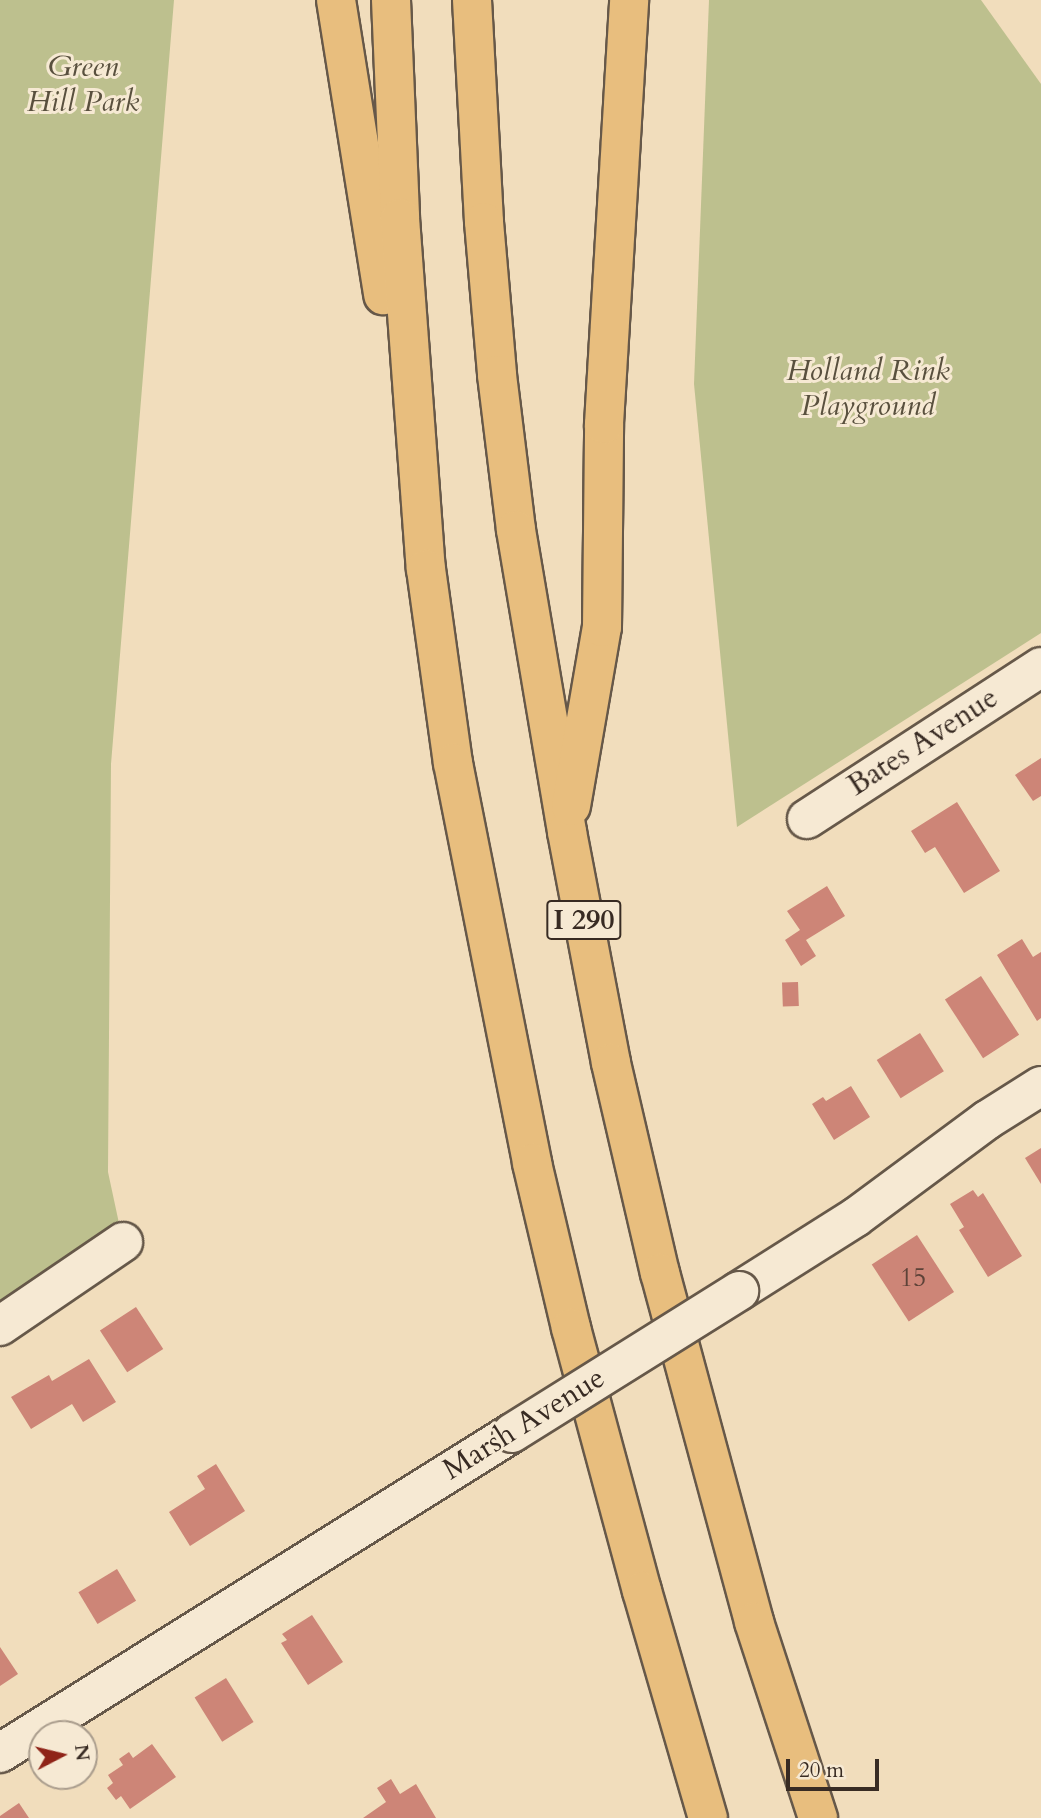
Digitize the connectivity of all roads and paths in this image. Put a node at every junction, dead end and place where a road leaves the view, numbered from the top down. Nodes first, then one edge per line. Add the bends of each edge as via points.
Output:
1 (336, 0) edge
2 (391, 0) edge
3 (472, 0) edge
4 (629, 0) edge
5 (426, 569) junction
6 (1041, 667) edge
7 (807, 819) dead end
8 (567, 832) junction
9 (1041, 1086) edge
10 (123, 1242) dead end
11 (0, 1326) edge
12 (0, 1753) edge
13 (708, 1818) edge
14 (818, 1818) edge

1 - 5 highway
2 - 5 highway via 400,218
3 - 8 highway, I 290 via 497,375 516,530
4 - 8 highway via 605,410 602,627
5 - 13 highway via 453,763 533,1163 578,1354
6 - 7 street, Bates Avenue
8 - 14 highway, I 290 via 611,1063 660,1273 754,1622
9 - 12 street, Marsh Avenue, bridge via 856,1217
10 - 11 street

